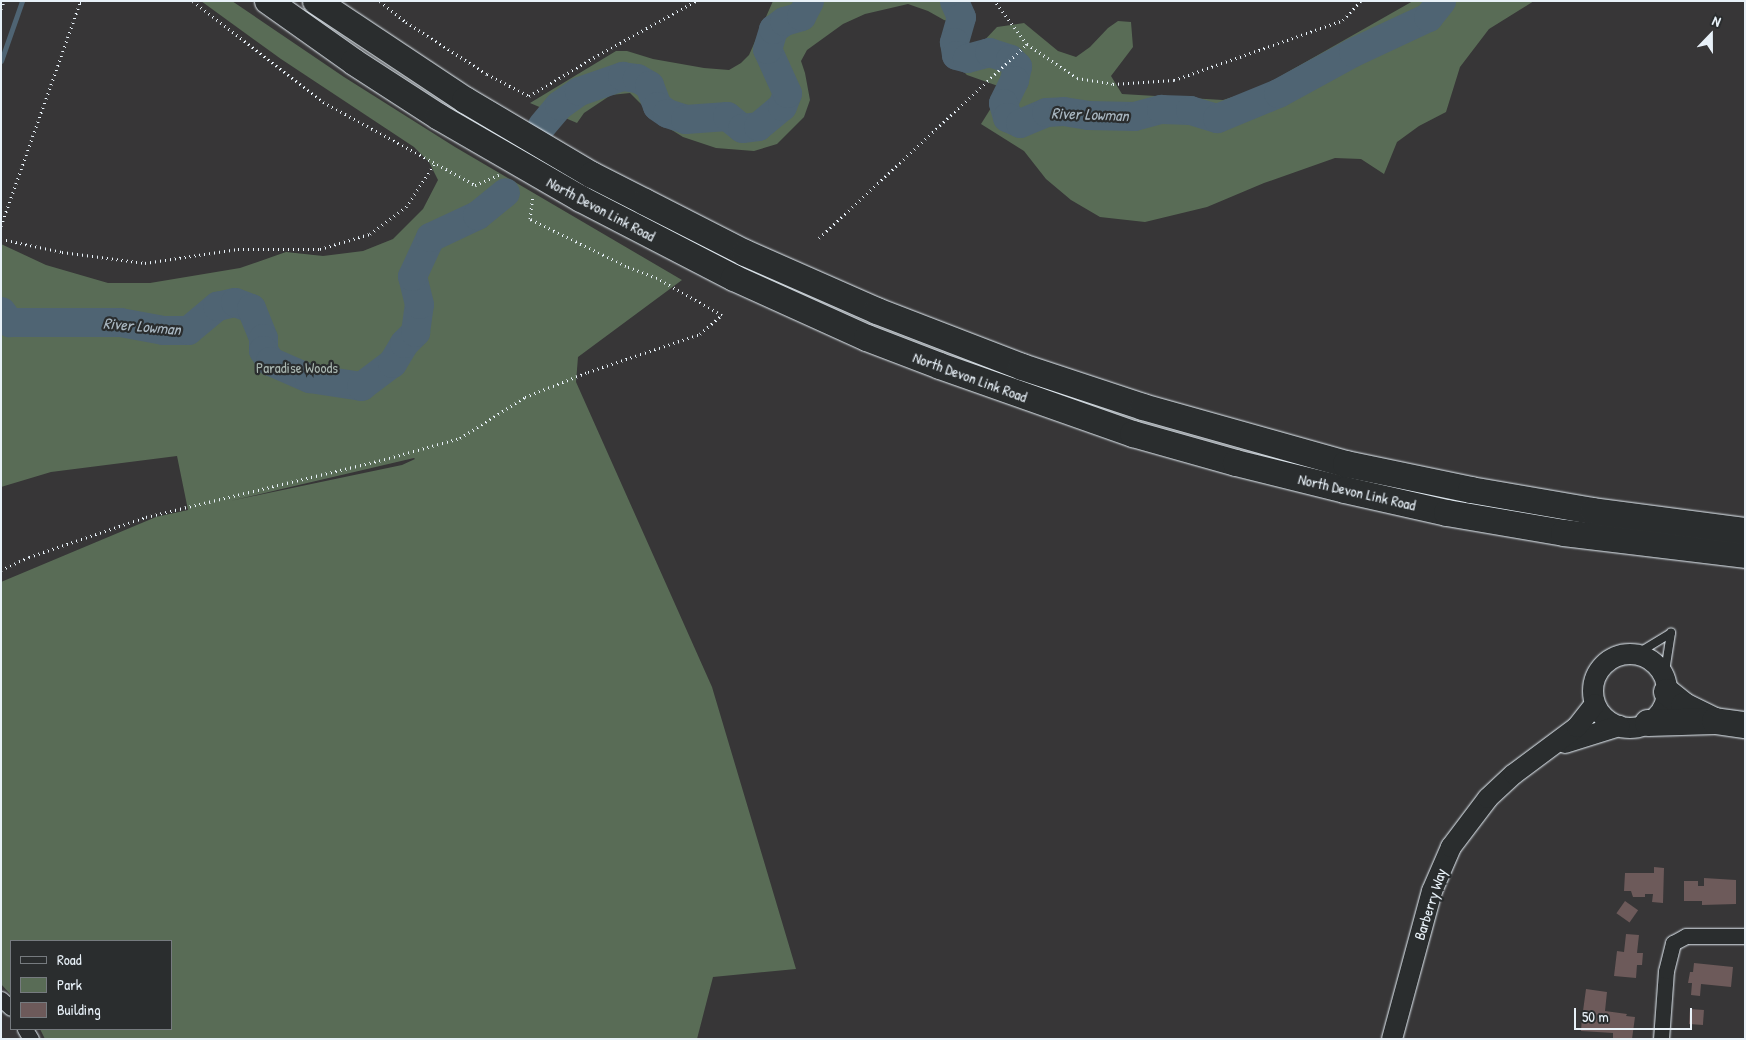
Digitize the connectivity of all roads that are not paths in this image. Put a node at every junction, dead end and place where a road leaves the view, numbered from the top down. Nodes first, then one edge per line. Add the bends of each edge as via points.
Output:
1 (268, 1) edge
2 (316, 1) edge
3 (1745, 531) edge
4 (1745, 555) edge
5 (1635, 655) junction
6 (1665, 685) junction
7 (1595, 704) junction
8 (1715, 721) junction
9 (1648, 723) junction
10 (1745, 725) edge
11 (1619, 726) junction
12 (1549, 749) junction
13 (1745, 936) edge
14 (1392, 1039) edge
15 (1661, 1039) edge

1 - 4 highway, North Devon Link Road via 439,117 590,204 734,278 867,338 940,366 1133,434 1345,490 1447,513 1564,533
2 - 3 highway, North Devon Link Road via 465,100 592,175 745,253 1022,367 1142,408 1346,464 1593,511
5 - 6 street via 1655,665
5 - 6 lane via 1671,633
5 - 7 street via 1616,657 1601,668 1594,685
6 - 8 highway via 1684,706
6 - 9 street via 1661,710
7 - 11 street via 1606,719
7 - 12 street, Barberry Way via 1581,723
8 - 9 highway
8 - 10 highway
9 - 11 street via 1634,728
11 - 12 street, Barberry Way
12 - 14 street, Barberry Way via 1493,793 1451,847 1432,891
13 - 15 street via 1686,936 1673,943 1666,971

